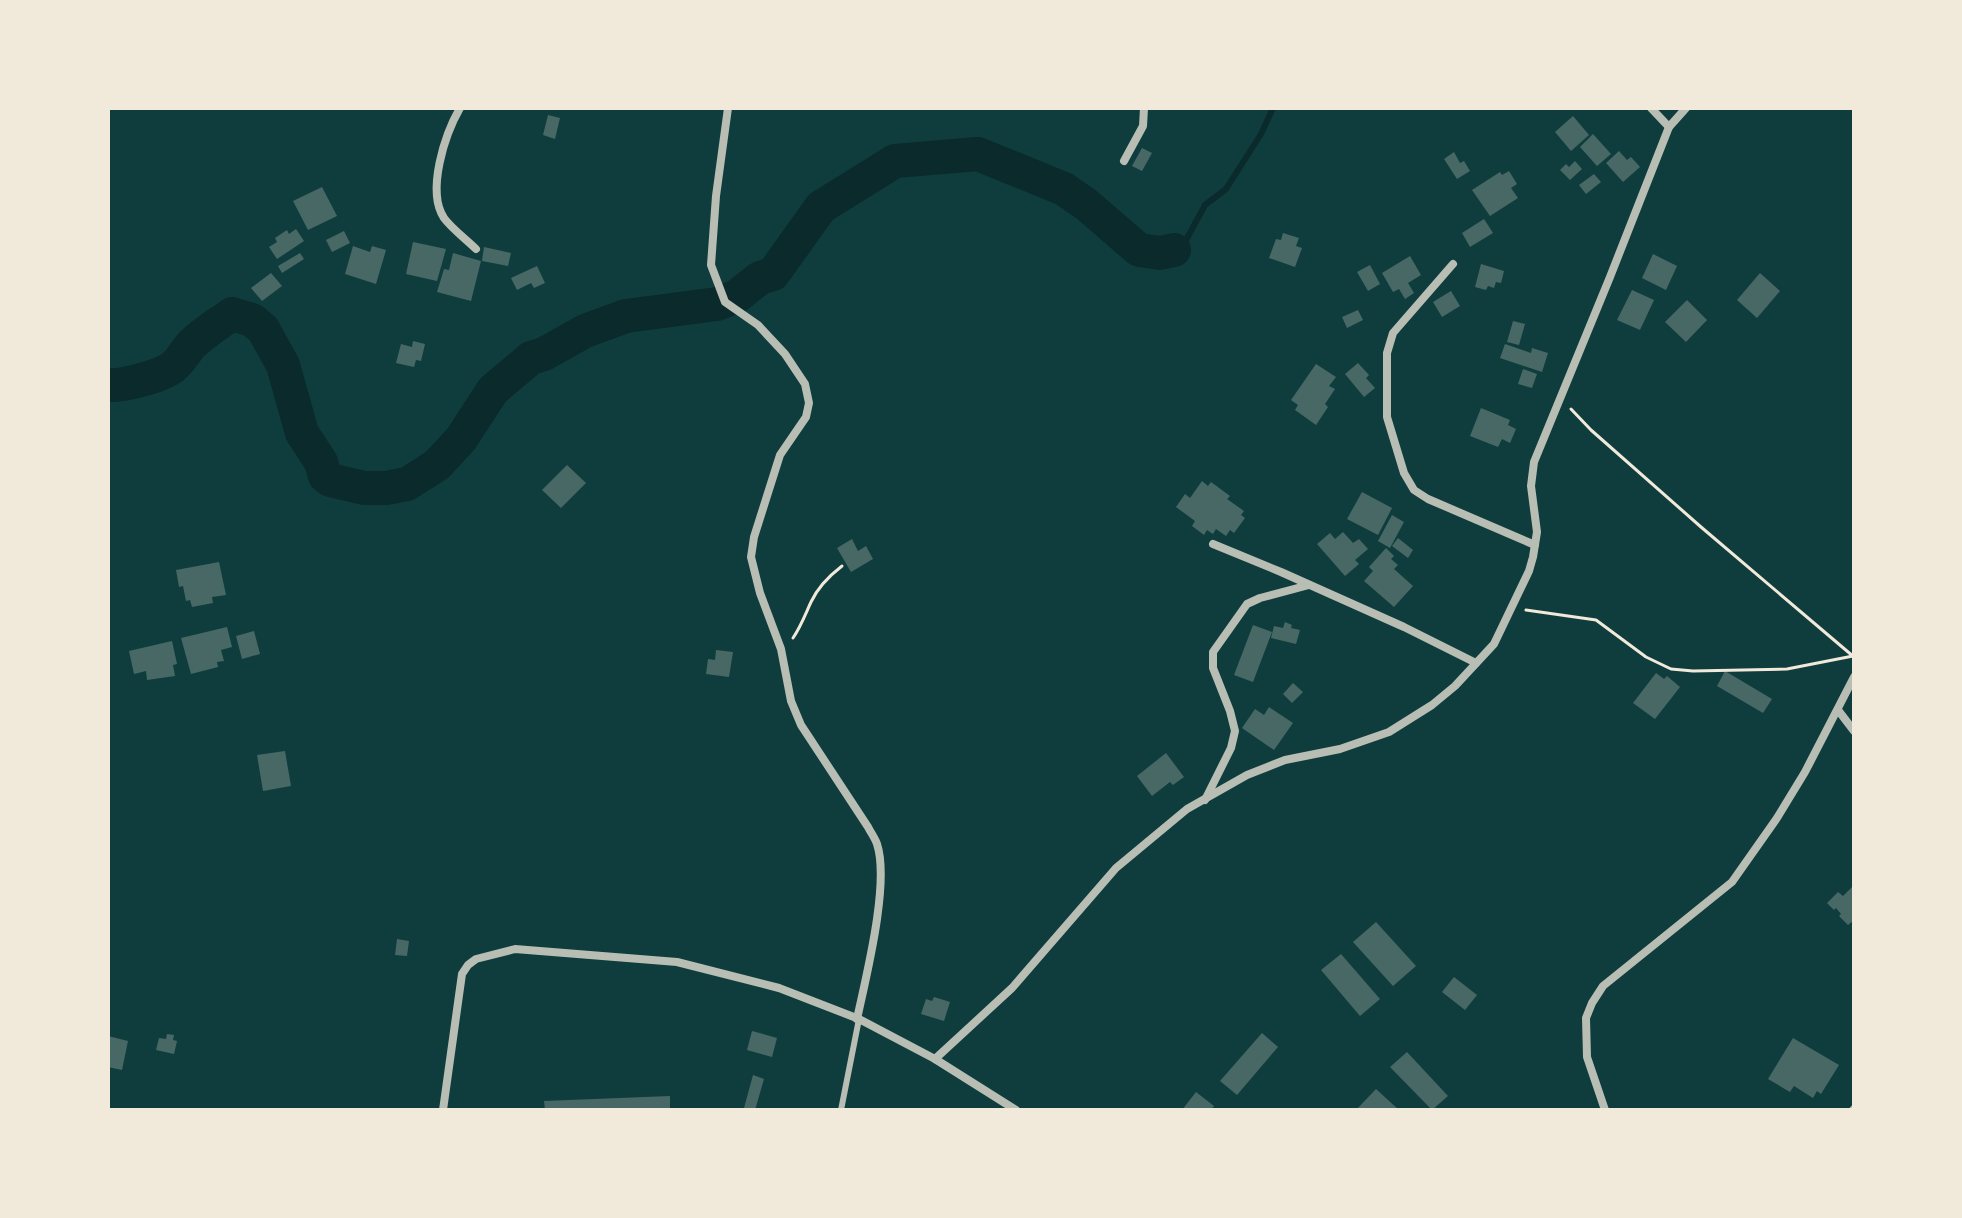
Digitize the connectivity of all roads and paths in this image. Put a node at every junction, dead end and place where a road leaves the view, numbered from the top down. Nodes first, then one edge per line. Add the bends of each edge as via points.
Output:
1 (460, 108) edge
2 (728, 108) edge
3 (1144, 108) edge
4 (1651, 108) edge
5 (1686, 108) edge
6 (1669, 127) junction
7 (1124, 161) dead end
8 (476, 249) dead end
9 (1453, 264) dead end
10 (1565, 386) junction
11 (1213, 544) dead end
12 (1535, 545) junction
13 (842, 566) dead end
14 (1309, 585) junction
15 (1511, 608) junction
16 (781, 649) junction
17 (1854, 657) edge
18 (1476, 663) junction
19 (1854, 677) edge
20 (1838, 710) junction
21 (1854, 731) edge
22 (1205, 800) junction
23 (858, 1019) junction
24 (935, 1059) junction
25 (443, 1110) edge
26 (841, 1110) edge
27 (1016, 1110) edge
28 (1605, 1110) edge

1 - 8 street via 442,152 436,191 443,217
2 - 16 street via 711,265 725,302 758,325 785,354 805,384 809,403 806,417 780,455 751,557
3 - 7 street via 1143,126
4 - 6 street
5 - 6 street
6 - 10 street
9 - 12 street via 1393,333 1387,353 1387,417 1414,490
10 - 12 street via 1534,462
10 - 17 path via 1569,407 1591,430
11 - 14 street
12 - 15 street
13 - 16 path via 828,577 801,626
14 - 18 street
14 - 22 street via 1247,604 1213,652 1213,668 1235,731
15 - 17 path via 1596,620 1671,669 1787,669
15 - 18 street via 1494,644
16 - 23 street via 801,725 877,845 878,906
18 - 22 street via 1432,705 1389,732 1285,760
19 - 20 street
20 - 21 street
20 - 28 street via 1777,818 1732,882 1603,986 1592,1003 1586,1018 1587,1057
22 - 24 street via 1116,868 1012,988
23 - 24 street
23 - 25 street via 779,988 677,962 515,949 476,959 462,974
23 - 26 lane
24 - 27 street

